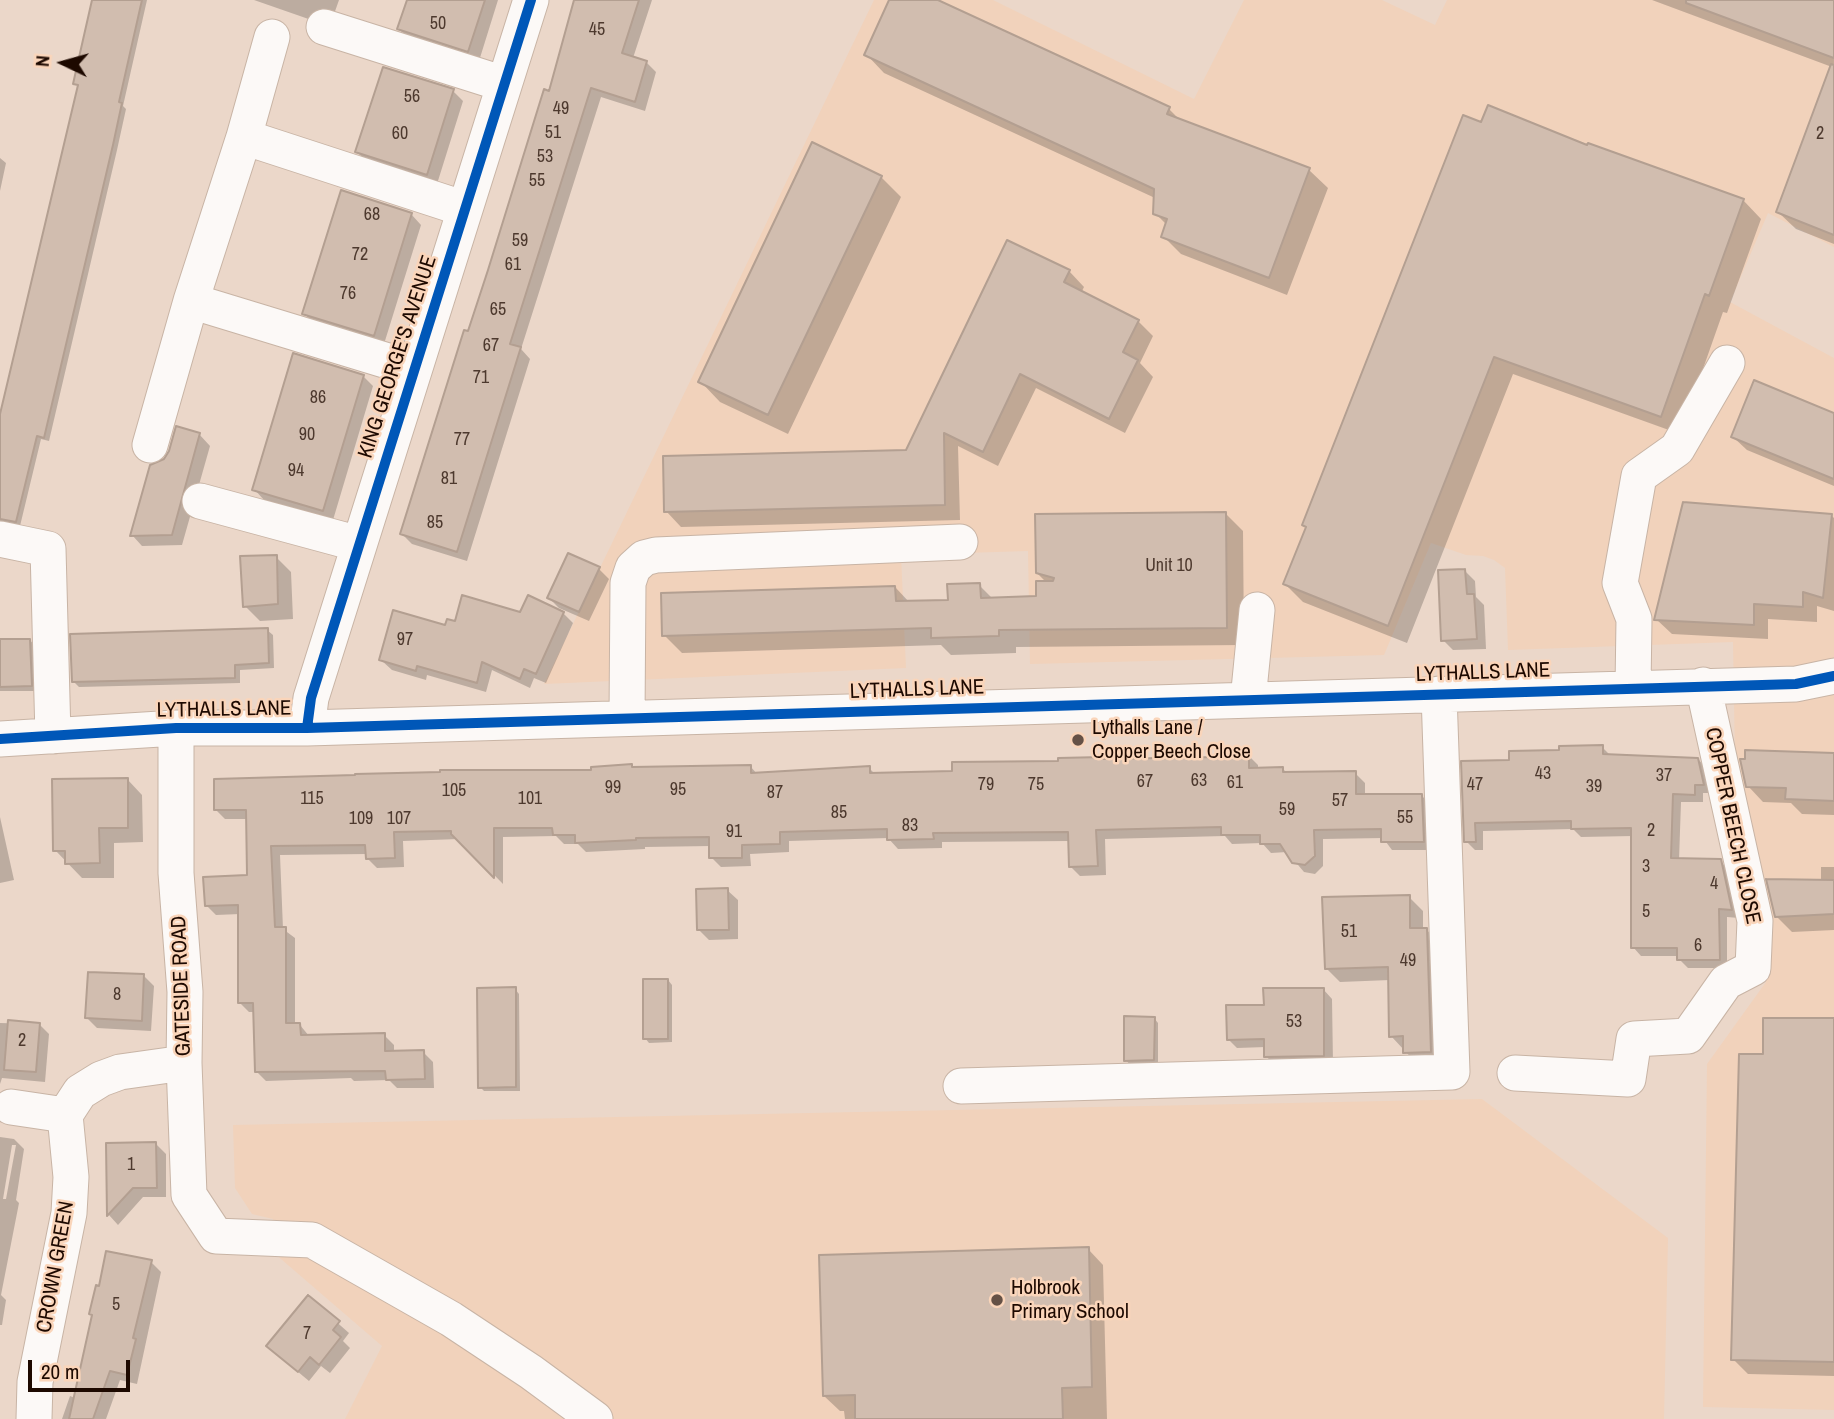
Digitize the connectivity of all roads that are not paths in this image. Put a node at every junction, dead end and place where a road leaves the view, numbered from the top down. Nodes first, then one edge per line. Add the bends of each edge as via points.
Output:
1 (531, 0) edge
2 (324, 27) dead end
3 (272, 37) dead end
4 (504, 84) junction
5 (244, 137) junction
6 (465, 208) junction
7 (191, 301) junction
8 (1727, 363) dead end
9 (414, 369) junction
10 (150, 446) dead end
11 (201, 501) dead end
12 (0, 539) edge
13 (960, 542) dead end
14 (359, 544) junction
15 (1257, 610) dead end
16 (1834, 676) edge
17 (1703, 685) junction
18 (1633, 688) junction
19 (1438, 694) junction
20 (1248, 700) junction
21 (627, 718) junction
22 (176, 728) junction
23 (307, 728) junction
24 (53, 736) junction
25 (0, 740) edge
26 (184, 1063) junction
27 (1515, 1073) dead end
28 (961, 1086) dead end
29 (10, 1107) dead end
30 (65, 1115) junction
31 (34, 1419) edge
32 (594, 1419) edge

1 - 4 street, KING GEORGE'S AVENUE
2 - 4 street
3 - 5 street
4 - 6 street, KING GEORGE'S AVENUE
5 - 6 street
5 - 7 street
6 - 9 street, KING GEORGE'S AVENUE
7 - 9 street
7 - 10 street
8 - 18 street via 1677,449 1639,476 1620,583 1634,619
9 - 14 street, KING GEORGE'S AVENUE
11 - 14 street
12 - 24 street via 47,549
13 - 21 street via 644,558 633,568 628,583
14 - 23 street, KING GEORGE'S AVENUE via 311,698
15 - 20 street
16 - 17 street, LYTHALLS LANE via 1796,684
17 - 18 street, LYTHALLS LANE
17 - 27 street, COPPER BEECH CLOSE via 1755,921 1754,968 1726,982 1688,1036 1634,1039 1628,1079
18 - 19 street, LYTHALLS LANE
19 - 20 street, LYTHALLS LANE
19 - 28 street via 1452,1072
20 - 21 street, LYTHALLS LANE
21 - 23 street, LYTHALLS LANE
22 - 23 street, LYTHALLS LANE
22 - 24 street, LYTHALLS LANE
22 - 26 street, GATESIDE ROAD
24 - 25 street, LYTHALLS LANE
26 - 30 street via 101,1079 80,1092
26 - 32 street, GATESIDE ROAD via 189,1195 216,1236 312,1240 452,1319
29 - 30 street
30 - 31 street, CROWN GREEN via 69,1213 35,1382

